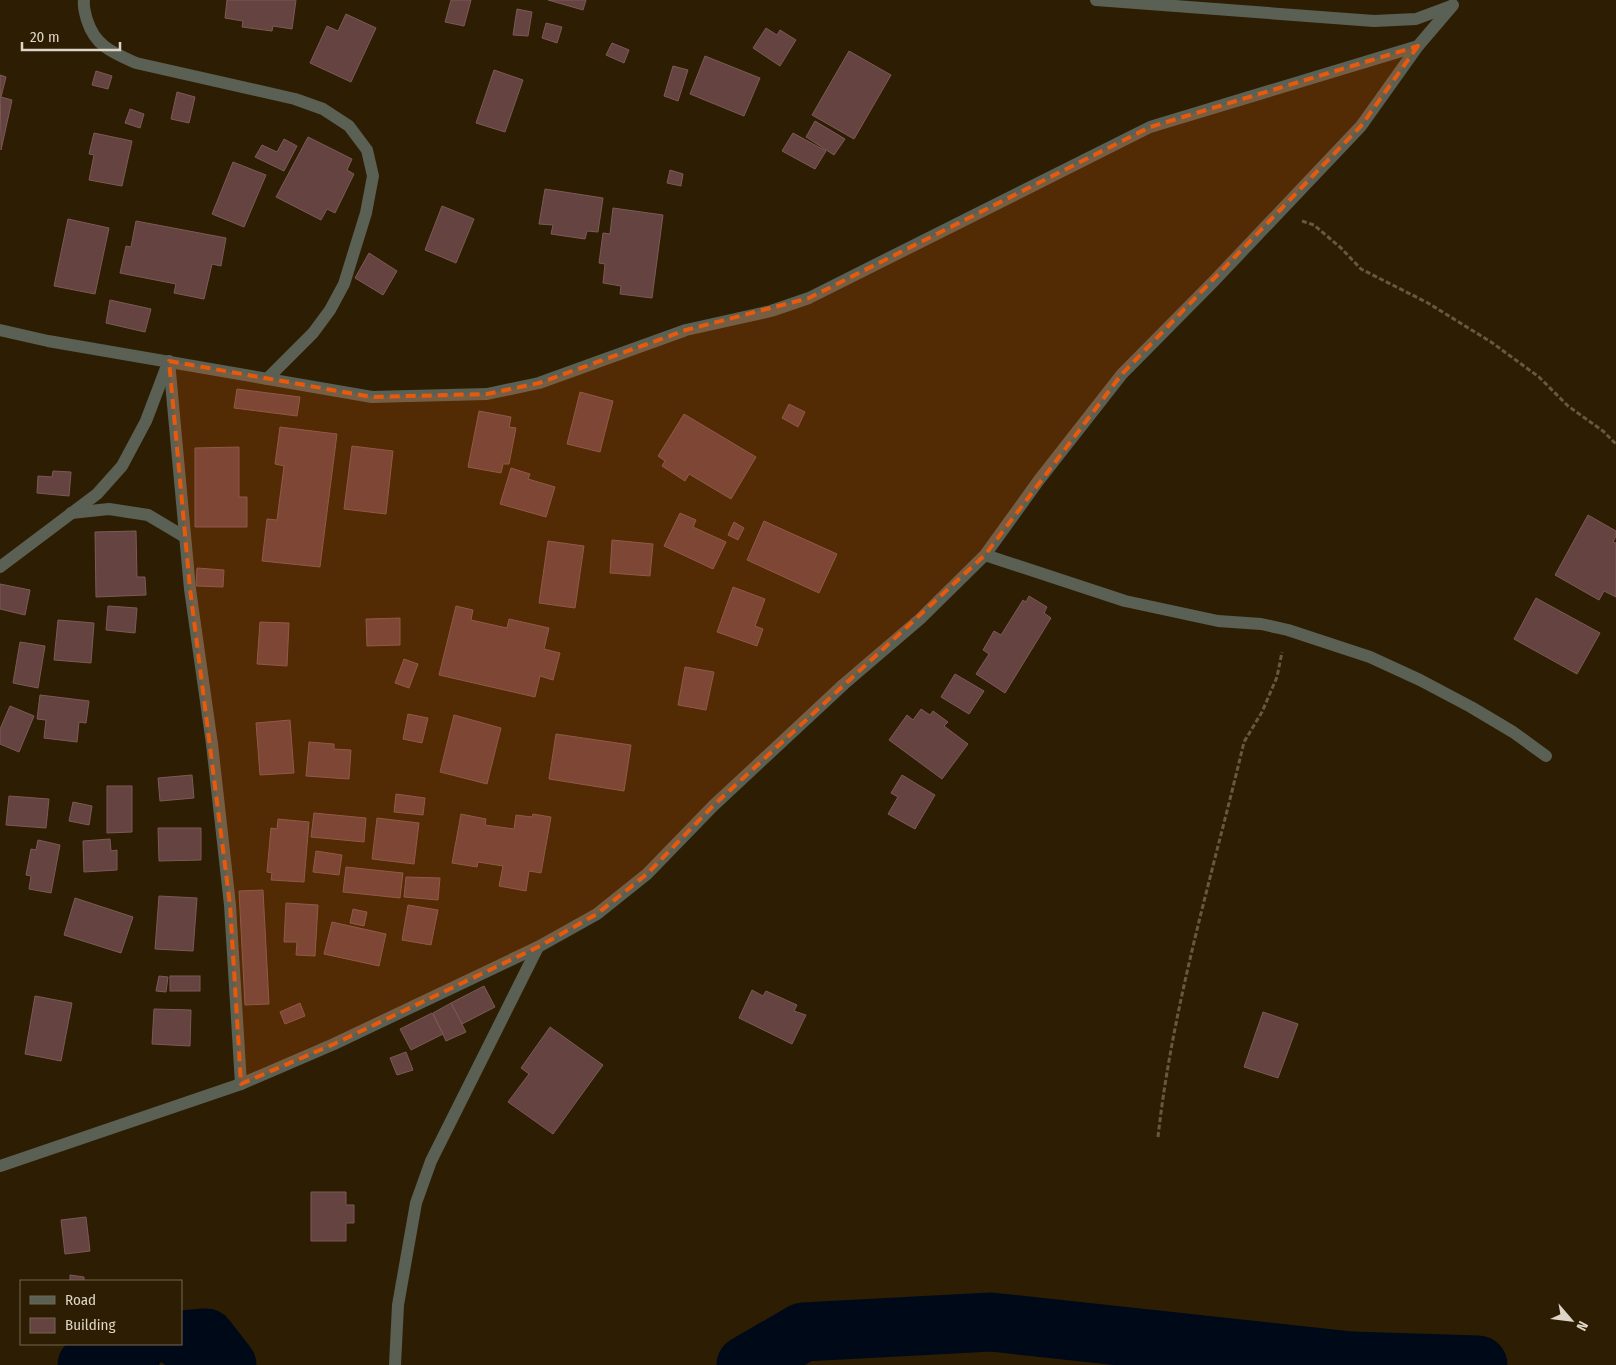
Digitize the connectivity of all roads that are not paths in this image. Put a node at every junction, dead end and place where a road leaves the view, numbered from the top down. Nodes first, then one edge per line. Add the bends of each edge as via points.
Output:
1 (84, 0) edge
2 (1096, 0) edge
3 (1456, 2) edge
4 (1418, 46) junction
5 (0, 330) edge
6 (169, 361) junction
7 (267, 380) junction
8 (70, 514) junction
9 (185, 537) junction
10 (985, 555) junction
11 (0, 567) edge
12 (1546, 756) dead end
13 (538, 947) junction
14 (241, 1084) junction
15 (0, 1166) edge
16 (395, 1365) edge

1 - 7 street via 90,27 98,41 114,53 136,63 295,98 323,109 350,126 367,150 373,176 366,213 344,284 313,333
2 - 3 street via 1374,21 1416,19
3 - 4 street
4 - 7 street via 1150,127 809,298 771,311 686,330 539,383 487,394 372,397
4 - 10 street via 1361,126 1122,374
5 - 6 street
6 - 7 street
6 - 8 street via 146,421 122,466 97,494
6 - 9 street
8 - 9 street via 109,509 148,516
8 - 11 street
9 - 14 street via 230,905
10 - 12 street via 1125,601 1210,620 1261,624 1288,630 1370,657 1471,707
10 - 13 street via 920,619 844,684 713,806 647,874 597,914
13 - 14 street via 334,1044
13 - 16 street via 430,1161 416,1203 398,1305
14 - 15 street

